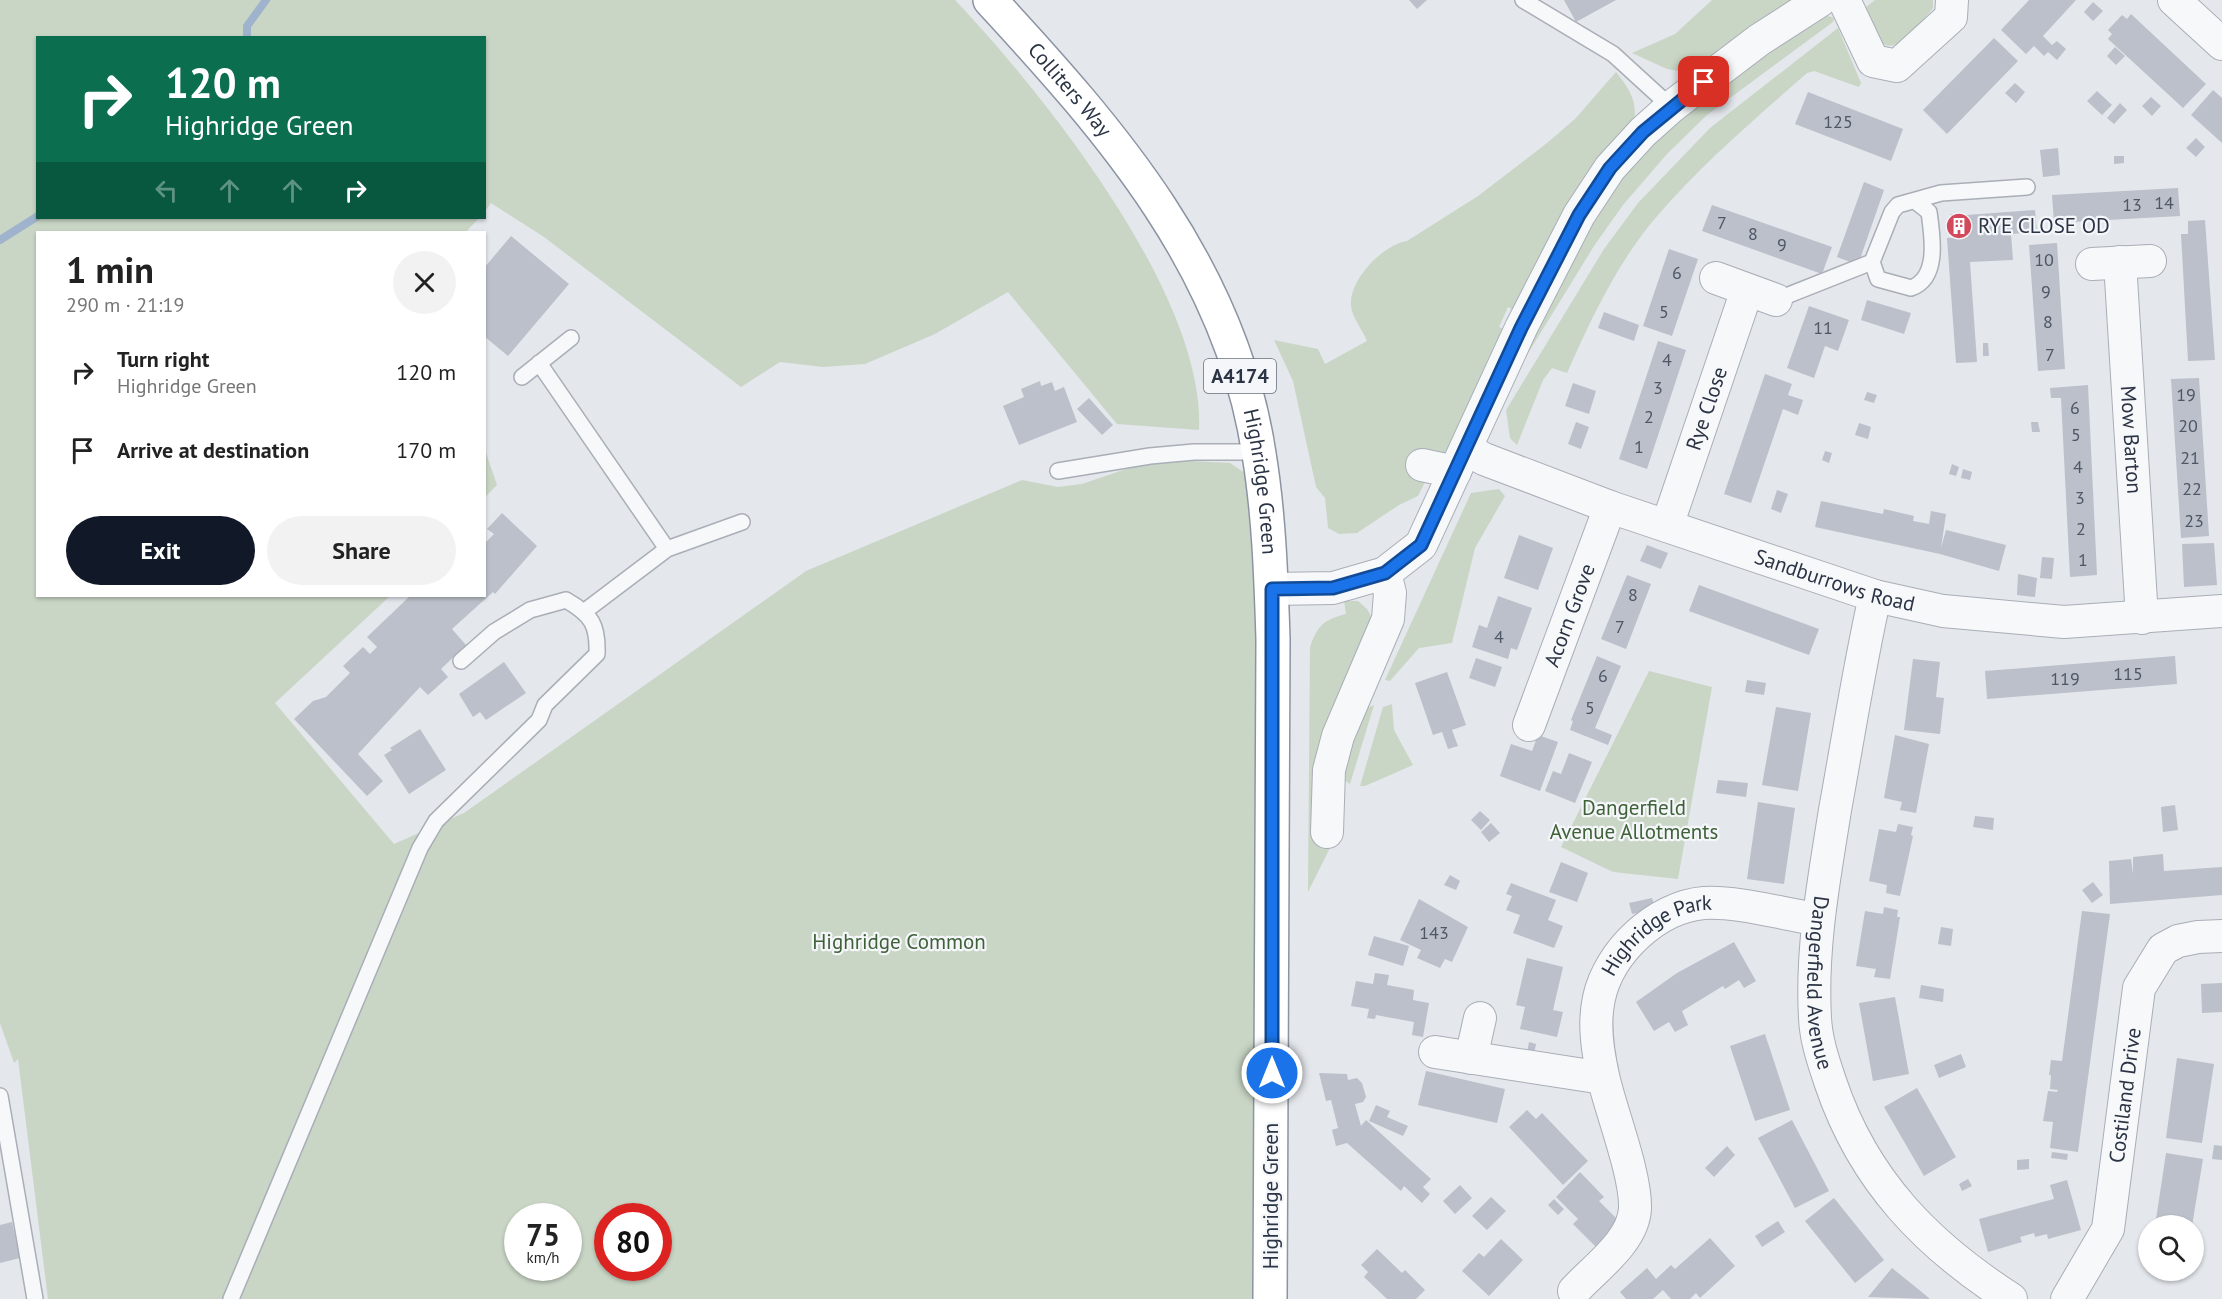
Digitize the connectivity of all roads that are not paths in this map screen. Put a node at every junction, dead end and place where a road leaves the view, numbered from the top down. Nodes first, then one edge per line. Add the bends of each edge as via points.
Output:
1 (990, 0) edge
2 (1523, 0) edge
3 (1821, 0) edge
4 (1844, 0) edge
5 (1952, 0) edge
6 (2174, 0) edge
7 (2222, 44) edge
8 (1671, 107) junction
9 (1146, 183) joint
10 (2028, 187) dead end
11 (1915, 201) junction
12 (1872, 262) junction
13 (2121, 262) dead end
14 (1716, 279) dead end
15 (1762, 295) junction
16 (571, 338) dead end
17 (539, 363) junction
18 (522, 377) dead end
19 (1259, 452) junction
20 (1461, 460) junction
21 (1422, 465) dead end
22 (1058, 471) dead end
23 (1610, 507) junction
24 (742, 522) dead end
25 (1666, 526) junction
26 (666, 549) junction
27 (1385, 573) junction
28 (1272, 589) junction
29 (1875, 596) junction
30 (585, 611) junction
31 (2222, 611) edge
32 (2142, 618) junction
33 (461, 661) dead end
34 (1529, 725) dead end
35 (1327, 832) dead end
36 (1817, 919) junction
37 (2222, 936) edge
38 (1480, 1018) dead end
39 (1435, 1052) dead end
40 (1471, 1058) junction
41 (1603, 1078) junction
42 (0, 1096) edge
43 (1574, 1290) dead end
44 (34, 1299) edge
45 (231, 1299) edge
46 (1270, 1299) edge
47 (2011, 1299) edge
48 (2067, 1299) edge

1 - 9 highway, Colliters Way / A4174 via 1069,85
2 - 8 lane via 1612,54
3 - 8 street via 1759,40
4 - 5 street via 1873,61 1897,66 1951,17
6 - 7 street
8 - 20 street via 1610,168 1579,215 1521,328
9 - 19 highway, Highridge Green / A4174 via 1191,255 1222,322 1246,392
10 - 11 lane via 1941,193
11 - 12 lane via 1907,201 1892,212
11 - 12 lane via 1929,212 1933,241 1929,270 1923,281 1911,288 1878,279
12 - 15 lane
13 - 32 street, Mow Barton
14 - 15 street
15 - 25 street, Rye Close
16 - 17 lane
17 - 18 lane
17 - 26 lane
19 - 22 lane via 1150,456
19 - 28 highway, Highridge Green / A4174
20 - 21 street
20 - 23 street, Sandburrows Road via 1484,459
20 - 27 street via 1421,545
23 - 25 street, Sandburrows Road
23 - 34 street, Acorn Grove
24 - 26 lane
25 - 29 street, Sandburrows Road
26 - 30 lane
27 - 28 street via 1333,588
27 - 35 street via 1390,593 1388,619 1338,736 1329,770
28 - 46 highway, Highridge Green / A4174
29 - 32 street, Sandburrows Road via 1999,617 2064,622
29 - 36 street, Dangerfield Avenue
30 - 33 lane via 566,600 530,610 494,632
30 - 45 lane via 597,632 597,654 545,705 539,720 436,821 420,848
31 - 32 street, Sandburrows Road
36 - 41 street, Highridge Park via 1704,903 1678,908 1652,922 1627,943 1599,996 1596,1027
36 - 47 street, Dangerfield Avenue via 1815,1021 1836,1100 1857,1145 1911,1220 1951,1257
37 - 48 street, Costiland Drive via 2178,941 2163,949 2139,988 2108,1229
38 - 40 street
39 - 40 street
40 - 41 street
41 - 43 street, Highridge Park via 1635,1209 1627,1234
42 - 44 lane

